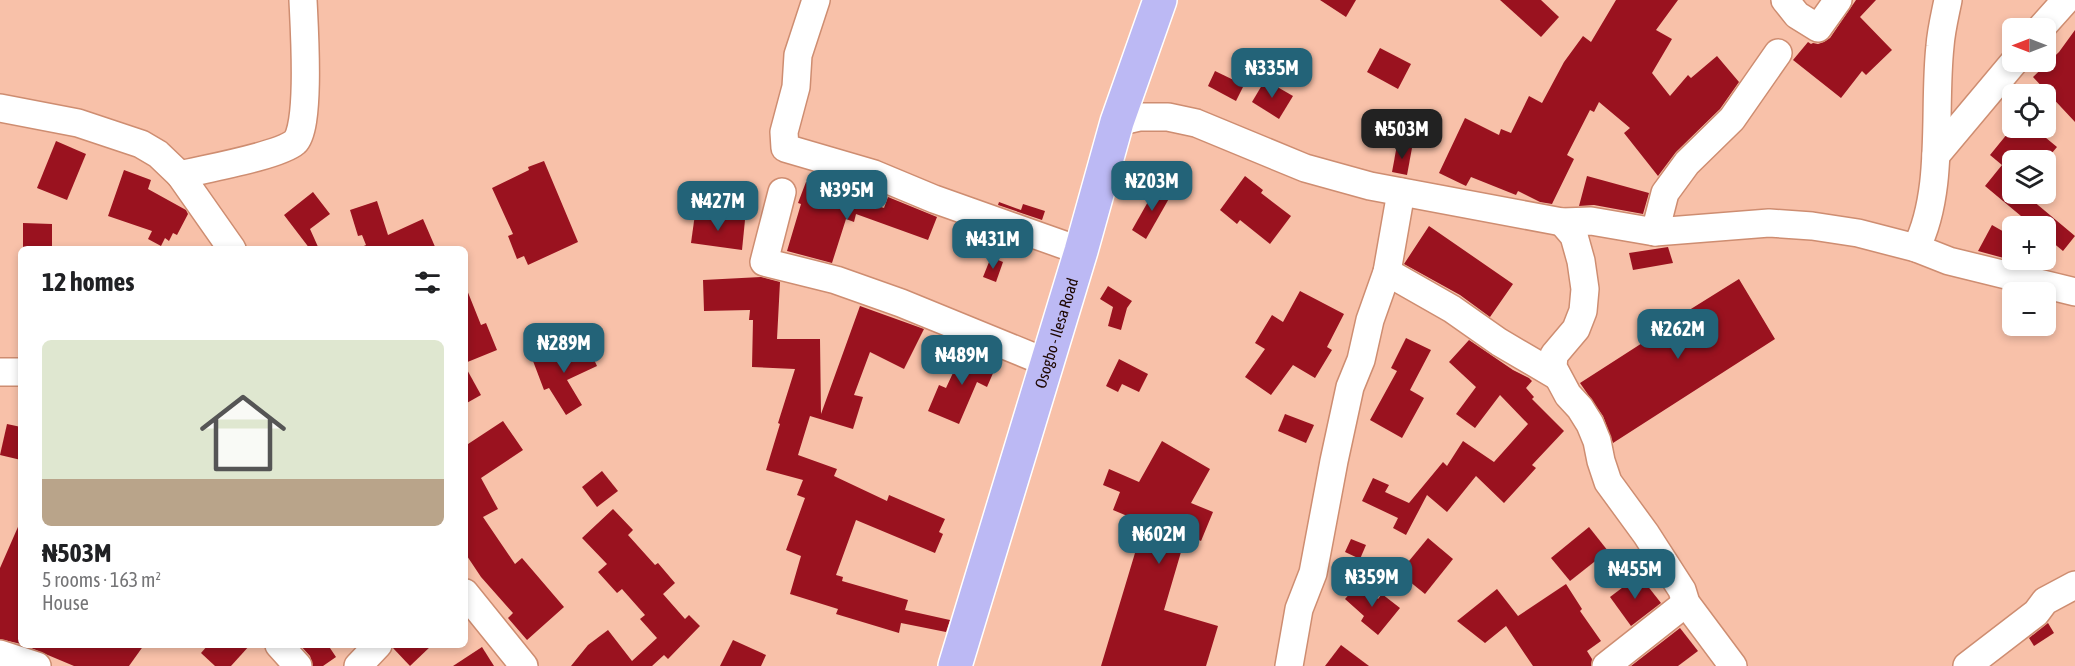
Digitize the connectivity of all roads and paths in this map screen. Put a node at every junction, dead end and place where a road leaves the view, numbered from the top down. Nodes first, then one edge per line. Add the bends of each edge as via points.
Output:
1 (303, 0) edge
2 (816, 0) edge
3 (1160, 0) edge
4 (1785, 0) edge
5 (1838, 0) edge
6 (1948, 0) edge
7 (2066, 0) edge
8 (2051, 18) edge
9 (1778, 53) dead end
10 (2006, 72) edge
11 (0, 108) edge
12 (1117, 122) junction
13 (1936, 155) junction
14 (180, 175) junction
15 (782, 192) dead end
16 (1401, 192) junction
17 (1562, 222) junction
18 (1655, 232) junction
19 (230, 246) edge
20 (1916, 248) junction
21 (1081, 251) junction
22 (2075, 269) edge
23 (1387, 272) junction
24 (2065, 289) edge
25 (1048, 363) junction
26 (0, 372) edge
27 (18, 372) edge
28 (1557, 376) junction
29 (2075, 585) edge
30 (468, 598) edge
31 (1686, 603) junction
32 (282, 648) edge
33 (375, 648) edge
34 (0, 654) edge
35 (37, 666) edge
36 (298, 666) edge
37 (358, 666) edge
38 (524, 666) edge
39 (955, 666) edge
40 (1289, 666) edge
41 (1606, 666) edge
42 (1733, 666) edge
43 (1967, 666) edge

1 - 14 street via 305,100 303,124 296,141 278,151
2 - 21 street via 798,55 796,87 784,132 785,148 874,174
3 - 12 main road, Osogbo - Ilesa Road
4 - 5 street via 1797,15 1818,28
6 - 13 street via 1940,46
7 - 8 street
9 - 18 street via 1732,119 1687,163 1665,193
10 - 13 street
11 - 14 street via 78,123 141,144
12 - 16 street via 1168,117 1196,123 1305,168
12 - 21 main road, Osogbo - Ilesa Road
13 - 20 street via 1925,230
14 - 19 street
15 - 25 street via 764,262 836,280 901,303
16 - 17 street
16 - 23 street
17 - 18 street via 1591,221
17 - 28 street via 1574,236 1585,289 1575,329 1552,360
18 - 20 street via 1769,223 1857,233
20 - 24 street via 1949,261
21 - 25 main road, Osogbo - Ilesa Road
22 - 24 street
23 - 28 street
23 - 40 street via 1350,387 1313,573 1299,609
25 - 39 main road, Osogbo - Ilesa Road
26 - 27 street
28 - 31 street via 1590,423 1608,482 1646,534 1682,590
29 - 43 street via 2045,602
30 - 38 street
31 - 41 street
31 - 42 street
32 - 36 street
33 - 37 street
34 - 35 street

